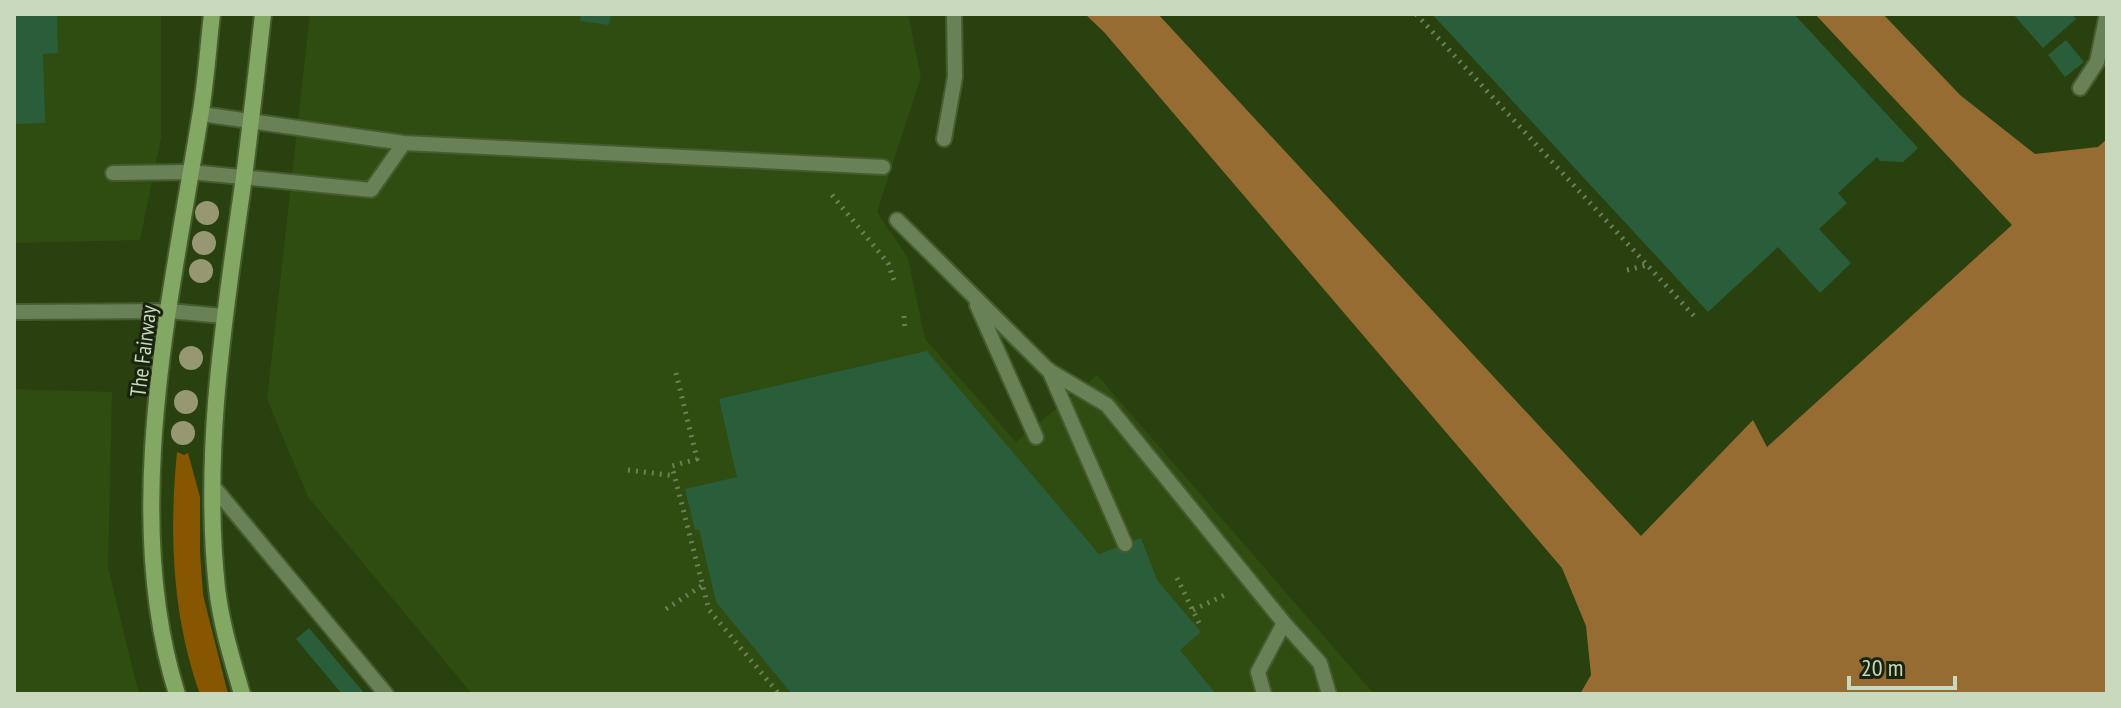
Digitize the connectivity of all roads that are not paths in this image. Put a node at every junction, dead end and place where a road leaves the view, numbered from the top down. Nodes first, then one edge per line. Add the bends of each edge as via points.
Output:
1 (212, 14) edge
2 (263, 14) edge
3 (954, 14) edge
4 (2107, 14) edge
5 (2080, 88) dead end
6 (201, 114) junction
7 (251, 122) junction
8 (944, 139) dead end
9 (404, 143) junction
10 (883, 167) dead end
11 (191, 172) junction
12 (113, 173) dead end
13 (244, 176) junction
14 (897, 220) dead end
15 (974, 297) junction
16 (169, 311) junction
17 (14, 312) edge
18 (223, 316) junction
19 (1048, 370) junction
20 (1036, 437) dead end
21 (212, 485) junction
22 (1125, 544) dead end
23 (1284, 623) junction
24 (177, 694) edge
25 (242, 694) edge
26 (386, 694) edge
27 (1264, 694) edge
28 (1329, 694) edge

1 - 6 main road, The Fairway
2 - 7 main road
3 - 8 lane via 955,77
4 - 5 lane via 2097,62
6 - 7 lane
6 - 11 main road, The Fairway
7 - 9 lane
7 - 13 main road
9 - 10 lane
9 - 13 lane via 371,190
11 - 12 lane
11 - 13 lane
11 - 16 main road, The Fairway
13 - 18 main road
14 - 15 lane
15 - 19 lane
15 - 20 lane
16 - 17 lane
16 - 18 lane
16 - 24 main road, The Fairway via 150,532 161,632
18 - 21 main road
19 - 22 lane
19 - 23 lane via 1107,405
21 - 25 main road via 217,591
21 - 26 lane
23 - 27 lane via 1258,672
23 - 28 lane via 1320,663

